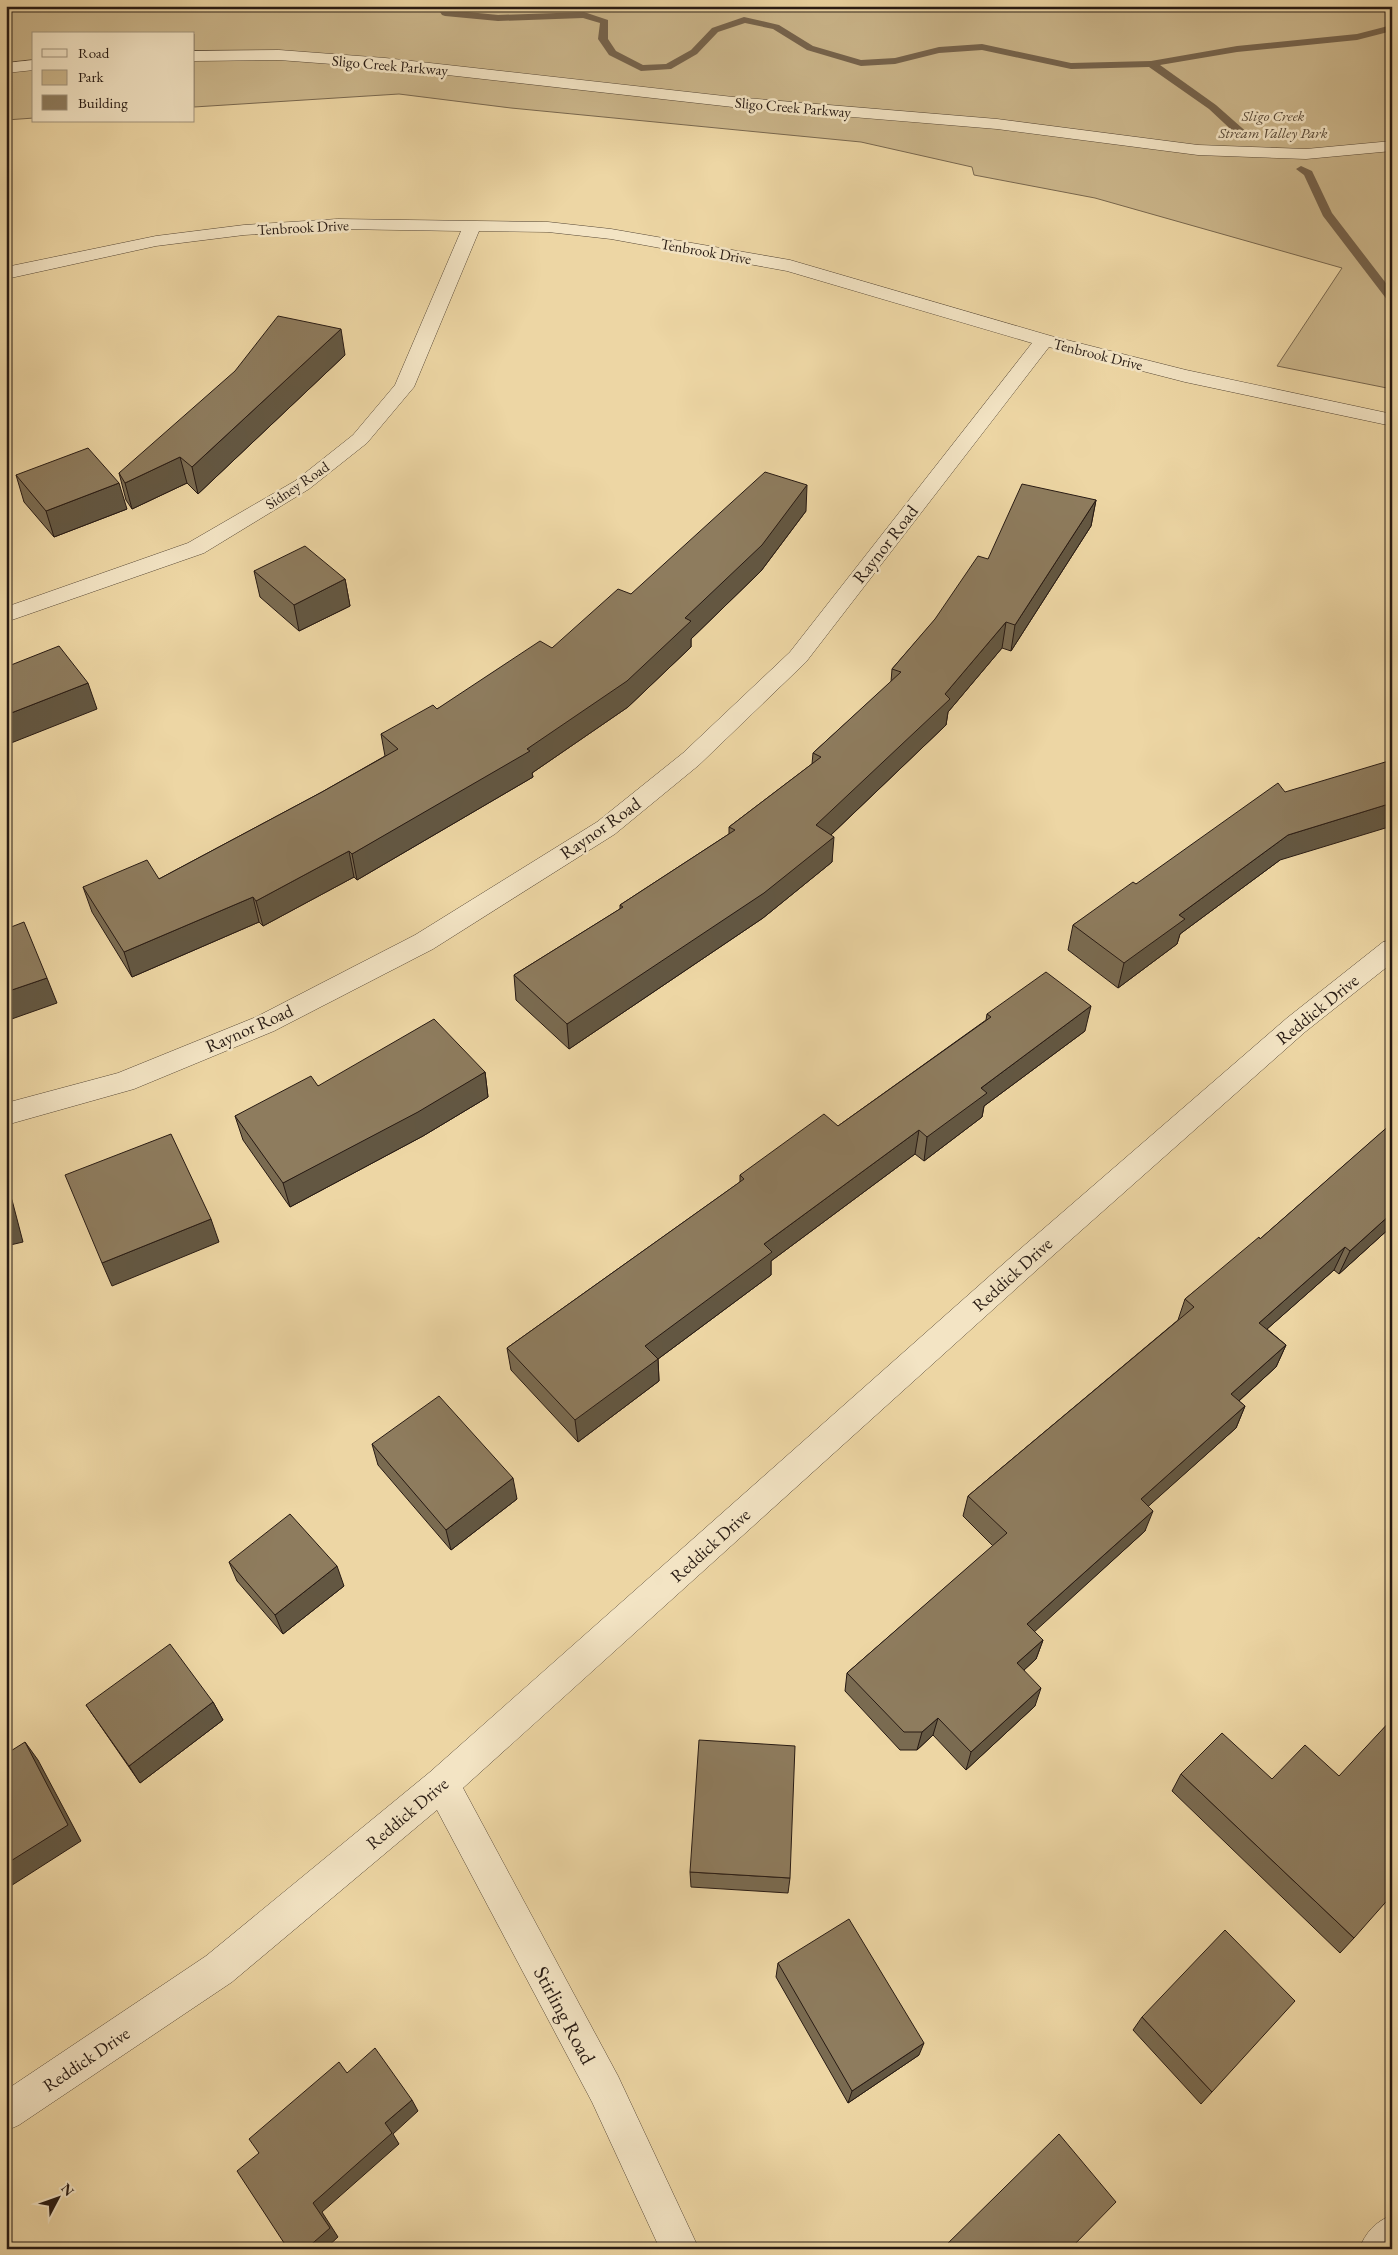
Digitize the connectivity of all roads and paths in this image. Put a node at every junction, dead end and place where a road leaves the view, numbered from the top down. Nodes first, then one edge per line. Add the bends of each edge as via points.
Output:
1 (195, 56) edge
2 (32, 65) edge
3 (6, 68) edge
4 (1392, 146) edge
5 (472, 226) junction
6 (6, 273) edge
7 (1044, 340) junction
8 (1392, 420) edge
9 (6, 615) edge
10 (1392, 949) edge
11 (6, 1114) edge
12 (442, 1784) junction
13 (6, 2112) edge
14 (1392, 2234) edge
15 (680, 2249) edge
16 (1378, 2249) edge

1 - 4 street, Sligo Creek Parkway via 279,56 384,63 734,102 997,124 1198,150 1306,154
2 - 3 street
5 - 6 street, Tenbrook Drive via 338,224 244,230 156,241
5 - 7 street, Tenbrook Drive via 548,227 611,234 790,266
5 - 9 street, Sidney Road via 404,387 360,439 302,485 196,548
7 - 8 street, Tenbrook Drive via 1185,376
7 - 11 street, Raynor Road via 798,656 691,759 606,828 424,942 265,1024 124,1082
10 - 12 street, Reddick Drive via 1296,1025 1058,1233
12 - 13 street, Reddick Drive via 219,1969
12 - 15 street, Stirling Road via 605,2089
14 - 16 street

